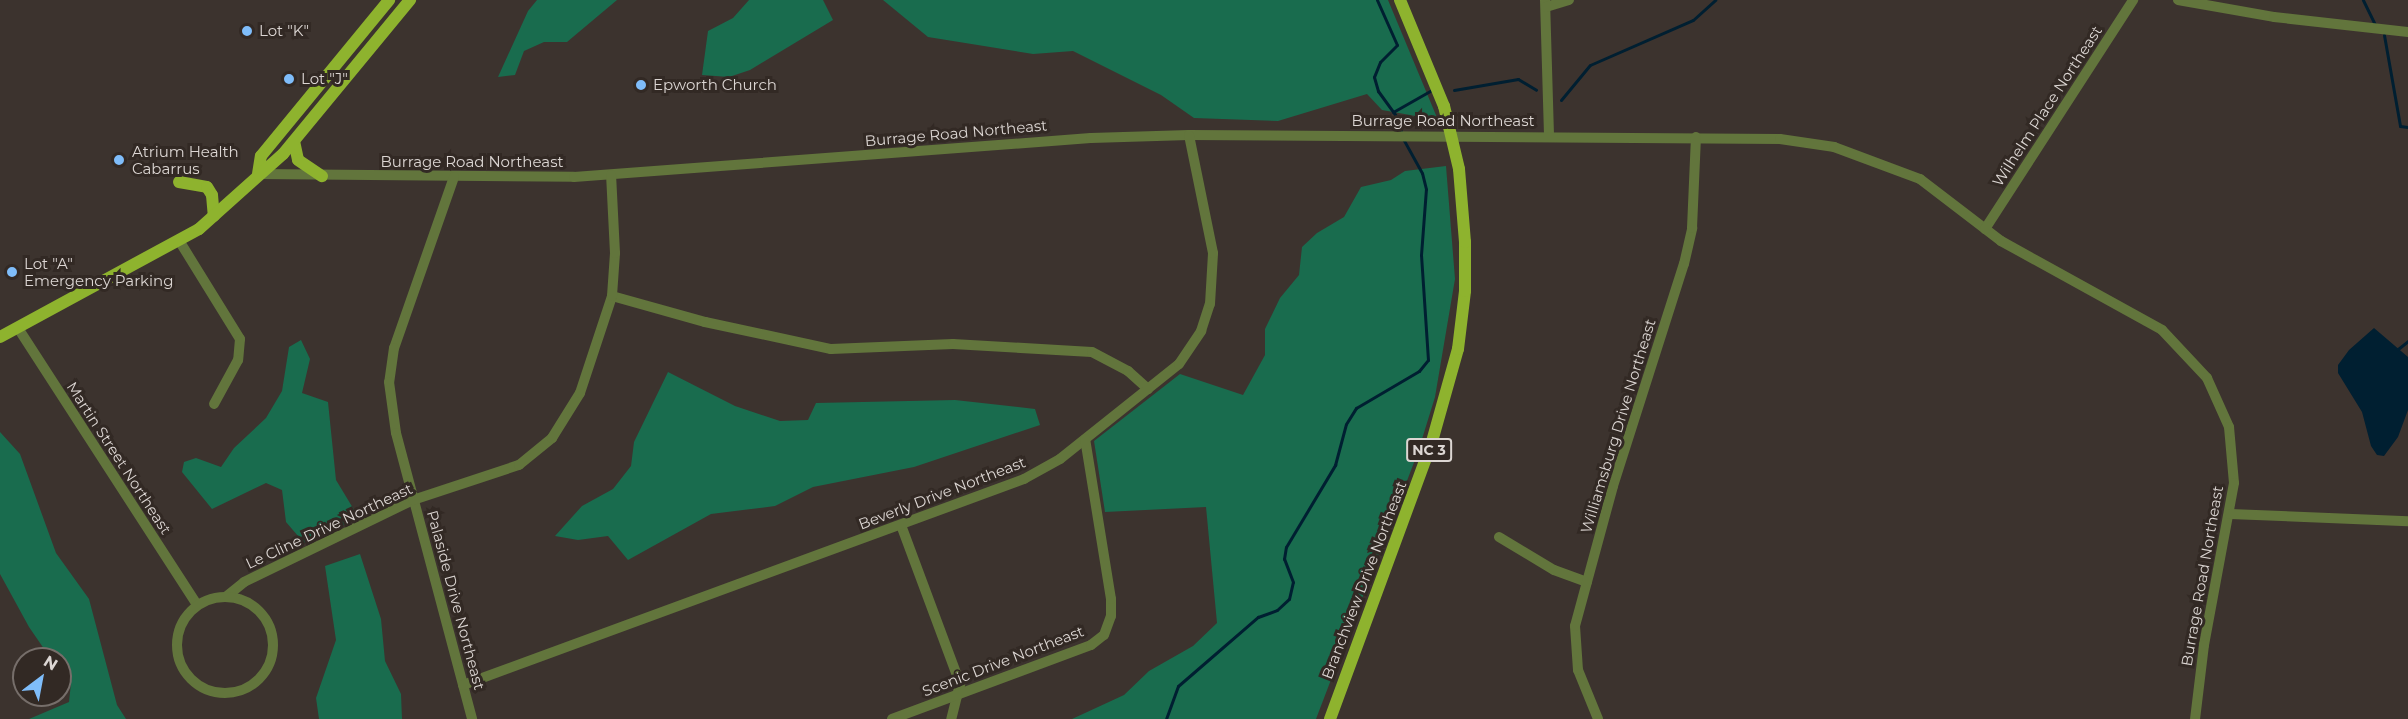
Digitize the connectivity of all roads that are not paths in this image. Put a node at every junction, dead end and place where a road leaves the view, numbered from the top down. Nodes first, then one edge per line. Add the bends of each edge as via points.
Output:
1 (389, 0) edge
2 (410, 0) edge
3 (1400, 0) edge
4 (1569, 0) edge
5 (2133, 0) edge
6 (2178, 0) edge
7 (1546, 4) edge
8 (2408, 32) edge
9 (1188, 135) junction
10 (1549, 137) junction
11 (1696, 137) junction
12 (294, 141) junction
13 (258, 174) junction
14 (610, 175) junction
15 (322, 176) junction
16 (454, 177) junction
17 (179, 182) dead end
18 (214, 216) junction
19 (1985, 229) junction
20 (180, 242) junction
21 (612, 296) junction
22 (18, 328) junction
23 (0, 337) edge
24 (1148, 389) junction
25 (214, 404) dead end
26 (1085, 440) junction
27 (413, 500) junction
28 (2230, 514) junction
29 (2408, 521) edge
30 (901, 525) junction
31 (1499, 537) dead end
32 (1587, 582) junction
33 (227, 596) junction
34 (196, 605) junction
35 (463, 685) junction
36 (959, 694) junction
37 (1595, 718) edge
38 (472, 719) edge
39 (892, 719) edge
40 (951, 719) edge
41 (1330, 719) edge
42 (2195, 719) edge

1 - 13 main road via 261,156
2 - 12 main road
3 - 41 main road, Branchview Drive Northeast / NC 3, bridge via 1444,106 1459,169 1466,242 1465,291 1458,349 1431,445
4 - 7 street
5 - 19 street, Wilhelm Place Northeast
6 - 8 street via 2274,17
7 - 10 street
9 - 10 street, Burrage Road Northeast
9 - 14 street, Burrage Road Northeast via 1091,138
9 - 24 street, Beverly Drive Northeast via 1213,254 1210,304 1187,354
10 - 11 street, Burrage Road Northeast
11 - 19 street, Burrage Road Northeast via 1809,142 1875,160 1920,179
11 - 32 street, Williamsburg Drive Northeast via 1695,193 1688,246
12 - 13 main road
12 - 15 main road via 298,160
13 - 15 street, Burrage Road Northeast
13 - 18 main road
14 - 16 street, Burrage Road Northeast
14 - 21 street, Le Cline Drive Northeast via 615,253
15 - 16 street, Burrage Road Northeast
16 - 27 street, Palaside Drive Northeast via 412,293 390,369 396,433
17 - 18 main road via 207,187
18 - 20 main road
19 - 28 street, Burrage Road Northeast via 2037,263 2137,314 2182,348 2207,378 2229,427 2234,464
20 - 22 main road
20 - 25 street via 240,339 238,360
21 - 24 street via 705,322 831,349 953,344 1092,352 1128,371
21 - 27 street, Le Cline Drive Northeast via 580,393 552,438 507,470
22 - 23 main road
22 - 34 street, Martin Street Northeast
24 - 26 street, Beverly Drive Northeast
26 - 30 street, Beverly Drive Northeast via 1039,472
26 - 36 street, Scenic Drive Northeast via 1111,599 1109,626 1091,645
27 - 33 street, Le Cline Drive Northeast via 244,582
27 - 35 street, Palaside Drive Northeast
28 - 29 street
28 - 42 street, Burrage Road Northeast via 2204,645
30 - 35 street, Beverly Drive Northeast
30 - 36 street via 958,676
31 - 32 street via 1554,570
32 - 37 street, Williamsburg Drive Northeast via 1575,626 1575,650
33 - 34 street
33 - 34 street via 258,609 273,639 265,672 238,691 205,689 189,678 180,665 177,637 183,619
35 - 38 street, Palaside Drive Northeast
36 - 39 street, Scenic Drive Northeast
36 - 40 street

